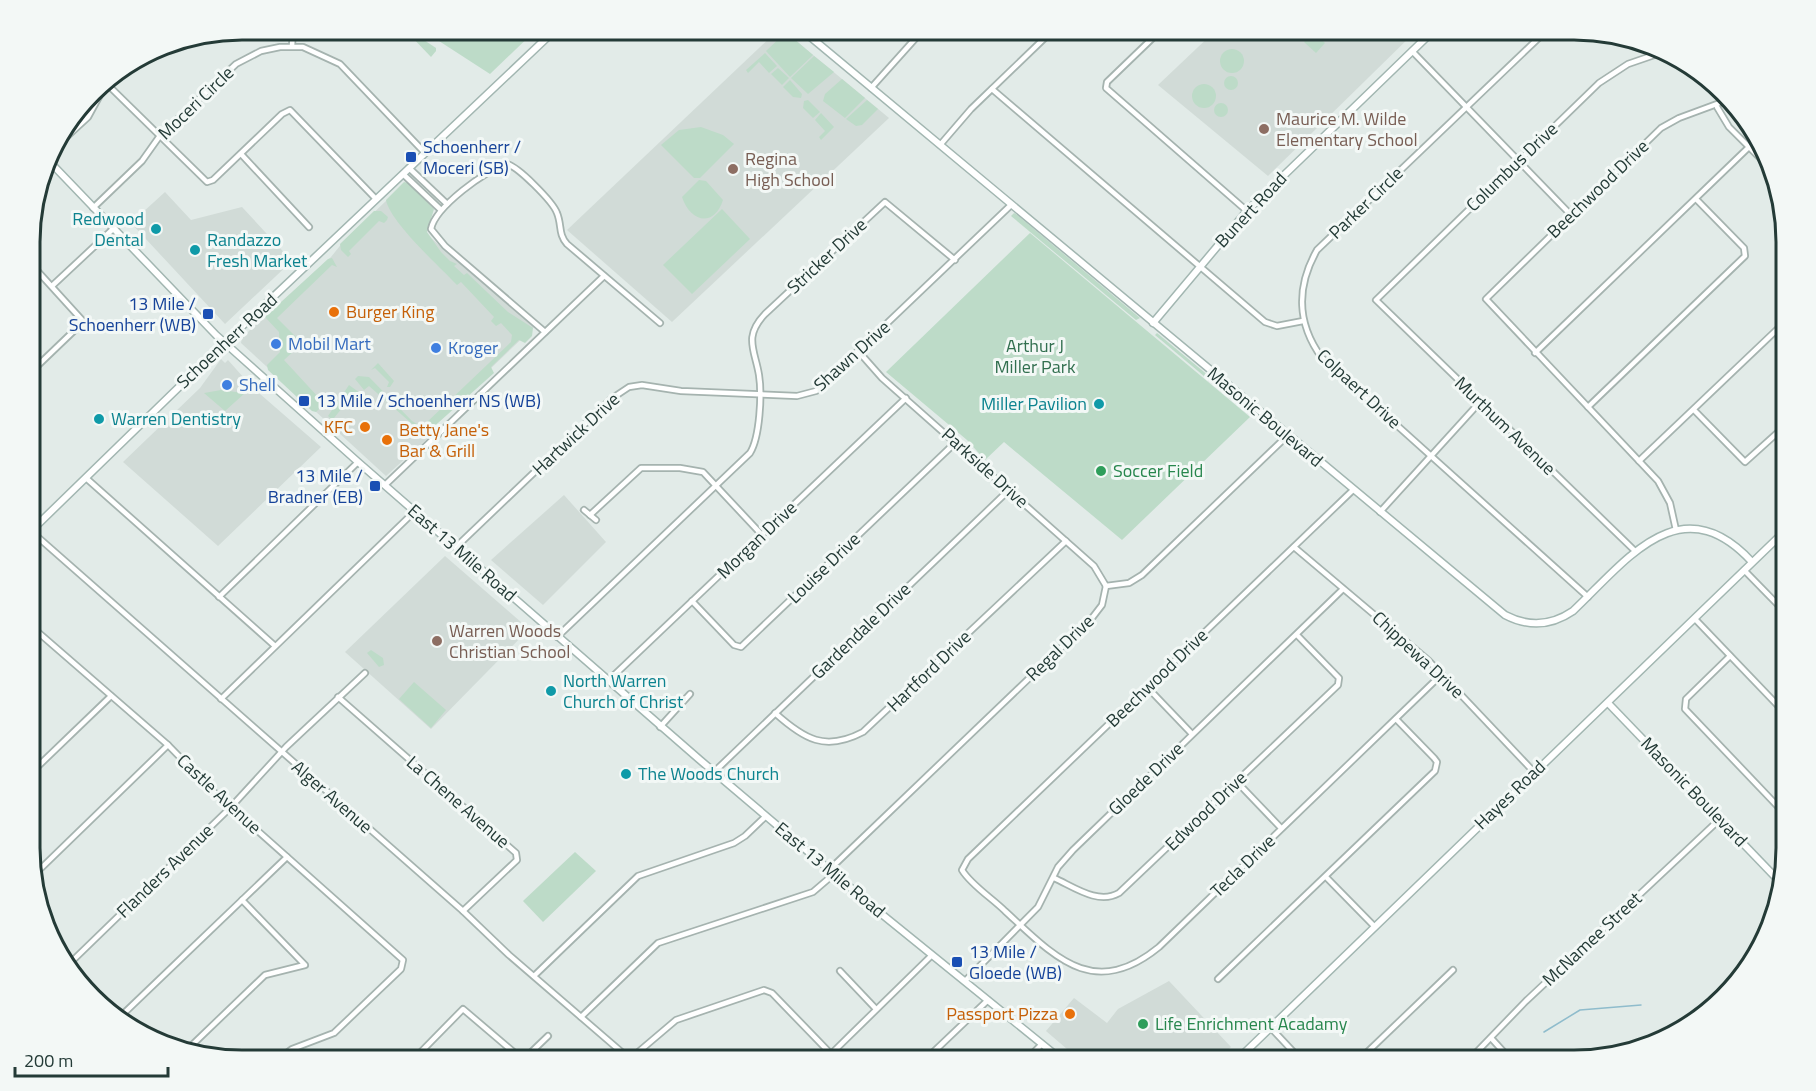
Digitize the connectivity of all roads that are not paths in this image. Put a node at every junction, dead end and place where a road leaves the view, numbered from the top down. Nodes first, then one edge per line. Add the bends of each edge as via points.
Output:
1 (292, 40) edge
2 (544, 40) edge
3 (814, 40) edge
4 (914, 40) edge
5 (1043, 40) edge
6 (1151, 40) edge
7 (1424, 40) edge
8 (1537, 40) edge
9 (292, 46) junction
10 (1412, 51) junction
11 (1651, 56) edge
12 (871, 88) junction
13 (112, 89) edge
14 (992, 89) junction
15 (1720, 104) edge
16 (1717, 107) junction
17 (1466, 108) junction
18 (92, 109) edge
19 (77, 127) edge
20 (159, 137) junction
21 (940, 145) junction
22 (1749, 147) junction
23 (425, 153) junction
24 (1755, 153) edge
25 (240, 154) junction
26 (1518, 161) junction
27 (55, 168) edge
28 (410, 168) junction
29 (403, 174) junction
30 (376, 199) junction
31 (1696, 199) junction
32 (447, 204) junction
33 (1011, 206) junction
34 (93, 208) junction
35 (441, 210) junction
36 (1247, 211) junction
37 (1570, 215) junction
38 (309, 227) dead end
39 (113, 229) junction
40 (955, 260) junction
41 (1198, 267) junction
42 (40, 273) edge
43 (604, 276) junction
44 (52, 286) junction
45 (1377, 300) joint
46 (1303, 321) junction
47 (660, 323) dead end
48 (1153, 323) junction
49 (1775, 331) edge
50 (544, 332) junction
51 (224, 342) junction
52 (859, 352) junction
53 (1535, 353) junction
54 (40, 363) edge
55 (759, 394) junction
56 (906, 398) junction
57 (1480, 402) junction
58 (1588, 407) junction
59 (1694, 410) junction
60 (1775, 435) edge
61 (1287, 436) junction
62 (957, 441) junction
63 (1431, 455) junction
64 (1640, 461) junction
65 (358, 462) junction
66 (86, 478) junction
67 (385, 485) junction
68 (717, 486) junction
69 (1009, 490) junction
70 (1353, 490) junction
71 (584, 510) dead end
72 (414, 512) junction
73 (1380, 512) junction
74 (590, 515) junction
75 (596, 520) dead end
76 (40, 523) edge
77 (1676, 531) junction
78 (762, 535) junction
79 (40, 538) edge
80 (1775, 540) edge
81 (1066, 541) junction
82 (456, 547) junction
83 (1294, 547) junction
84 (1635, 551) junction
85 (1752, 562) junction
86 (1744, 570) junction
87 (1106, 586) junction
88 (1343, 588) junction
89 (219, 597) junction
90 (1587, 597) junction
91 (692, 602) junction
92 (1775, 602) edge
93 (1695, 620) junction
94 (40, 634) edge
95 (1297, 635) junction
96 (558, 637) junction
97 (275, 646) junction
98 (1730, 656) junction
99 (365, 673) dead end
100 (1442, 674) junction
101 (608, 681) junction
102 (1148, 688) junction
103 (690, 694) dead end
104 (111, 696) junction
105 (338, 697) junction
106 (221, 699) junction
107 (1608, 703) junction
108 (1775, 703) edge
109 (775, 713) junction
110 (1396, 718) junction
111 (660, 727) junction
112 (1192, 734) junction
113 (168, 745) junction
114 (281, 752) junction
115 (40, 764) edge
116 (714, 772) junction
117 (1534, 772) junction
118 (1237, 782) junction
119 (1775, 804) edge
120 (231, 807) junction
121 (766, 816) junction
122 (1720, 819) junction
123 (1281, 828) junction
124 (287, 856) junction
125 (41, 866) edge
126 (962, 867) joint
127 (831, 872) junction
128 (1773, 875) edge
129 (1326, 877) junction
130 (1054, 878) junction
131 (242, 900) junction
132 (463, 911) junction
133 (1020, 925) junction
134 (1375, 927) junction
135 (932, 955) junction
136 (74, 959) edge
137 (1453, 970) dead end
138 (840, 971) dead end
139 (534, 976) junction
140 (1218, 979) dead end
141 (964, 981) junction
142 (988, 1000) junction
143 (876, 1009) junction
144 (125, 1012) edge
145 (581, 1017) junction
146 (1270, 1028) junction
147 (548, 1036) dead end
148 (1491, 1038) junction
149 (1042, 1044) junction
150 (193, 1045) edge
151 (935, 1050) edge
152 (1036, 1050) edge
153 (1050, 1050) edge
154 (1247, 1050) edge
155 (1292, 1050) edge
156 (1369, 1050) edge
157 (1479, 1050) edge
158 (1502, 1050) edge
159 (291, 1051) edge
160 (422, 1051) edge
161 (512, 1051) edge
162 (533, 1051) edge
163 (620, 1051) edge
164 (641, 1051) edge
165 (828, 1051) edge
166 (834, 1051) edge

1 - 9 street
2 - 23 street, Schoenherr Road
3 - 12 street, Masonic Boulevard
4 - 12 street
5 - 14 street
6 - 36 street via 1106,86
7 - 10 street, Bunert Road
8 - 17 street, Parker Circle
9 - 20 street, Moceri Circle via 269,48 240,62
9 - 23 street, Moceri Circle via 316,51 340,64
10 - 17 street
10 - 36 street, Bunert Road
11 - 26 street, Columbus Drive via 1609,75
12 - 21 street, Masonic Boulevard
13 - 20 street
14 - 21 street
14 - 41 street
15 - 16 street, Beechwood Drive
16 - 22 street via 1729,127
16 - 37 street, Beechwood Drive via 1679,118 1661,128
17 - 26 street
17 - 46 street, Parker Circle via 1317,250 1302,288
18 - 19 street
20 - 25 street via 209,182
20 - 34 street, Moceri Circle via 142,161
21 - 33 street, Masonic Boulevard
22 - 24 street
22 - 31 street
23 - 28 street, Schoenherr Road
25 - 30 street via 290,110
25 - 38 street
26 - 37 street
26 - 45 street, Columbus Drive
27 - 34 street, East 13 Mile Road
28 - 29 street, Schoenherr Road
28 - 32 street
29 - 30 street, Schoenherr Road
29 - 35 street
30 - 51 street, Schoenherr Road
31 - 53 street
31 - 58 street via 1746,253
32 - 35 street
32 - 43 street via 491,171 511,165 555,208 561,237
33 - 40 street, Shawn Drive
33 - 48 street, Masonic Boulevard
34 - 39 street, East 13 Mile Road
35 - 50 street via 433,222 433,233
36 - 41 street, Bunert Road
37 - 53 street, Beechwood Drive via 1485,299
39 - 44 street
39 - 51 street, East 13 Mile Road
40 - 52 street, Shawn Drive
40 - 55 street, Stricker Drive via 889,204 882,204 758,322 751,349 759,376
41 - 46 street via 1271,326
41 - 48 street, Bunert Road
42 - 44 street
43 - 47 street
43 - 50 street
44 - 54 street via 81,318 80,325
45 - 57 street, Murthum Avenue
46 - 63 street, Colpaert Drive via 1322,358
48 - 61 street, Masonic Boulevard
49 - 59 street
50 - 67 street
51 - 65 street, East 13 Mile Road
51 - 66 street, Schoenherr Road
52 - 55 street, Shawn Drive via 823,386 805,396
52 - 56 street, Parkside Drive
53 - 58 street
55 - 68 street via 754,446
55 - 82 street, Hartwick Drive via 642,385 620,391
56 - 62 street, Parkside Drive
56 - 78 street, Morgan Drive
57 - 63 street
57 - 84 street, Murthum Avenue
58 - 64 street
59 - 60 street via 1745,462
59 - 64 street
61 - 70 street, Masonic Boulevard
61 - 87 street via 1142,575 1129,584
62 - 69 street, Parkside Drive
62 - 91 street, Louise Drive via 741,647 734,645
63 - 73 street
63 - 90 street, Colpaert Drive
64 - 77 street via 1666,495
65 - 67 street, East 13 Mile Road
65 - 89 street
66 - 76 street, Schoenherr Road
66 - 89 street
67 - 72 street, East 13 Mile Road
68 - 74 street via 696,469 640,468
68 - 78 street
68 - 96 street
69 - 81 street, Parkside Drive
69 - 109 street, Gardendale Drive
70 - 73 street, Masonic Boulevard
70 - 83 street, Beechwood Drive
71 - 74 street
72 - 82 street, East 13 Mile Road
72 - 97 street
73 - 90 street, Masonic Boulevard via 1495,609 1513,619 1534,624 1553,621 1567,615
74 - 75 street
77 - 84 street, Masonic Boulevard via 1652,539
77 - 85 street, Masonic Boulevard via 1717,536 1737,547
78 - 91 street, Morgan Drive
79 - 106 street, Alger Avenue
80 - 85 street, Hayes Road
81 - 87 street, Parkside Drive via 1094,566
81 - 109 street, Hartford Drive via 863,732 838,742 815,740 794,731
82 - 96 street, East 13 Mile Road
83 - 88 street, Chippewa Drive
83 - 102 street, Beechwood Drive
84 - 90 street, Masonic Boulevard
85 - 86 street, Hayes Road
86 - 92 street
86 - 93 street, Hayes Road
87 - 127 street, Regal Drive via 1102,605 1092,618
88 - 95 street, Gloede Drive
88 - 100 street, Chippewa Drive
89 - 97 street
91 - 101 street, Morgan Drive
93 - 98 street
93 - 107 street, Hayes Road
94 - 104 street, Castle Avenue
95 - 112 street, Gloede Drive
95 - 118 street, Edwood Drive via 1339,678 1338,685
96 - 101 street, East 13 Mile Road
97 - 106 street
98 - 108 street
98 - 119 street via 1686,699 1685,710
99 - 105 street, Flanders Avenue
100 - 110 street, Tecla Drive
100 - 117 street, Chippewa Drive
101 - 111 street, East 13 Mile Road
102 - 112 street
102 - 126 street, Beechwood Drive
103 - 111 street
104 - 113 street, Castle Avenue
104 - 115 street
105 - 114 street, Flanders Avenue
105 - 132 street, La Chene Avenue via 516,853 517,860
106 - 114 street, Alger Avenue
107 - 117 street, Hayes Road
107 - 122 street, Masonic Boulevard
109 - 116 street, Gardendale Drive
110 - 123 street, Tecla Drive
110 - 129 street via 1437,766
111 - 116 street, East 13 Mile Road
112 - 130 street, Gloede Drive via 1073,850
113 - 120 street, Castle Avenue
113 - 125 street
114 - 120 street, Flanders Avenue
114 - 132 street, Alger Avenue
116 - 121 street, East 13 Mile Road
117 - 134 street, Hayes Road
118 - 123 street
118 - 130 street, Edwood Drive via 1114,896 1094,896
120 - 124 street, Castle Avenue
120 - 136 street, Flanders Avenue
121 - 127 street, East 13 Mile Road
121 - 139 street via 746,837 734,843 638,876
122 - 128 street, Masonic Boulevard
122 - 148 street, McNamee Street
123 - 133 street, Tecla Drive via 1159,947 1120,969 1091,970 1064,962
124 - 131 street
124 - 159 street, Castle Avenue via 404,962 334,1032
126 - 133 street, Tecla Drive via 966,876
127 - 135 street, East 13 Mile Road
127 - 145 street, Regal Drive via 813,892 658,943
129 - 134 street
129 - 140 street
130 - 133 street, Gloede Drive via 1043,900
131 - 144 street
131 - 150 street via 305,965 266,975
132 - 139 street, Alger Avenue
133 - 141 street, Gloede Drive
134 - 146 street, Hayes Road
135 - 141 street, East 13 Mile Road
135 - 143 street
137 - 156 street
138 - 143 street
139 - 145 street, Alger Avenue
141 - 142 street, East 13 Mile Road
142 - 149 street, East 13 Mile Road
142 - 151 street
143 - 166 street
145 - 163 street, Alger Avenue
146 - 154 street, Hayes Road
146 - 155 street
147 - 162 street
148 - 157 street, McNamee Street
148 - 158 street
149 - 152 street
149 - 153 street, East 13 Mile Road
160 - 161 street via 463,1009
164 - 165 street via 676,1020 764,990 772,993

